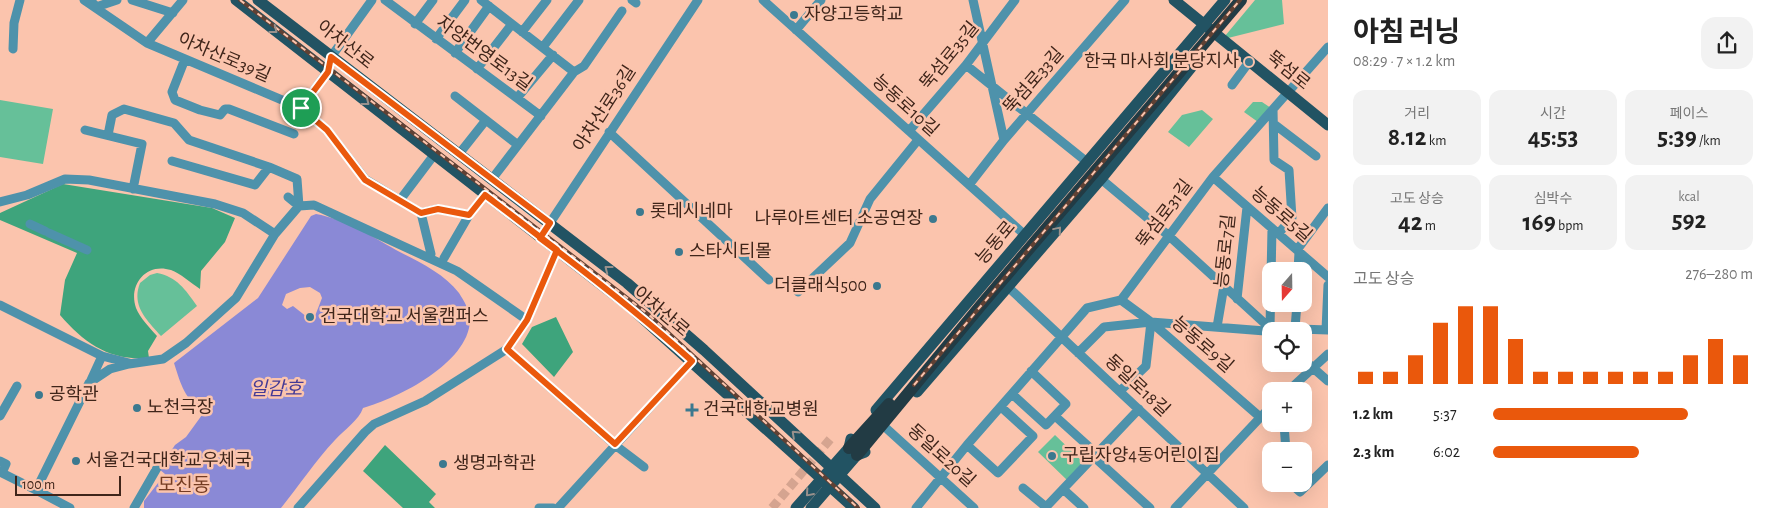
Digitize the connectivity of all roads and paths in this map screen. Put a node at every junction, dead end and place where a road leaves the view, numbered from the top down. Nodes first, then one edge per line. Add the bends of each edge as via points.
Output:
1 (20, 0) edge
2 (84, 0) edge
3 (116, 0) edge
4 (132, 0) edge
5 (183, 0) edge
6 (236, 0) edge
7 (258, 0) edge
8 (372, 0) edge
9 (385, 0) edge
10 (433, 0) edge
11 (465, 0) edge
12 (481, 0) edge
13 (547, 0) edge
14 (578, 0) edge
15 (698, 0) edge
16 (762, 0) edge
17 (821, 0) edge
18 (973, 0) edge
19 (1016, 0) edge
20 (1124, 0) edge
21 (1174, 0) edge
22 (1225, 0) edge
23 (1235, 0) edge
24 (1241, 0) edge
25 (1248, 0) edge
26 (93, 3) edge
27 (397, 4) edge
28 (489, 6) junction
29 (622, 11) dead end
30 (172, 13) junction
31 (415, 24) junction
32 (512, 24) junction
33 (1204, 25) junction
34 (796, 30) junction
35 (522, 32) junction
36 (1217, 36) junction
37 (436, 40) junction
38 (984, 40) junction
39 (147, 43) junction
40 (1328, 47) edge
41 (542, 48) junction
42 (13, 49) dead end
43 (455, 53) junction
44 (553, 55) junction
45 (331, 57) junction
46 (185, 59) junction
47 (1249, 62) junction
48 (966, 65) junction
49 (477, 69) junction
50 (328, 72) junction
51 (574, 72) junction
52 (991, 84) junction
53 (1232, 85) dead end
54 (1287, 93) junction
55 (455, 96) dead end
56 (517, 98) junction
57 (301, 108) junction
58 (1273, 109) junction
59 (1027, 113) junction
60 (541, 116) junction
61 (486, 120) junction
62 (1274, 124) junction
63 (1328, 125) edge
64 (85, 130) dead end
65 (909, 131) junction
66 (609, 132) junction
67 (294, 134) dead end
68 (108, 135) junction
69 (918, 140) junction
70 (1004, 140) junction
71 (518, 145) junction
72 (459, 154) junction
73 (434, 155) junction
74 (1316, 156) dead end
75 (172, 161) dead end
76 (1087, 162) junction
77 (269, 167) junction
78 (1212, 178) junction
79 (492, 179) junction
80 (1101, 179) junction
81 (969, 185) junction
82 (133, 188) junction
83 (485, 195) junction
84 (288, 197) dead end
85 (400, 200) junction
86 (0, 202) edge
87 (299, 206) junction
88 (1247, 207) junction
89 (1328, 208) edge
90 (421, 213) junction
91 (469, 215) junction
92 (550, 223) junction
93 (30, 224) dead end
94 (1275, 231) junction
95 (275, 234) junction
96 (1025, 235) junction
97 (1169, 236) junction
98 (540, 238) junction
99 (87, 250) dead end
100 (557, 250) junction
101 (1298, 251) junction
102 (431, 254) dead end
103 (444, 258) dead end
104 (1298, 262) edge
105 (1328, 276) edge
106 (770, 280) dead end
107 (1328, 285) edge
108 (1224, 286) junction
109 (1008, 288) junction
110 (798, 292) dead end
111 (1237, 299) junction
112 (1121, 300) junction
113 (0, 305) edge
114 (527, 320) junction
115 (1151, 322) junction
116 (1264, 322) edge
117 (1272, 322) edge
118 (1217, 327) junction
119 (1312, 329) edge
120 (1262, 330) edge
121 (1327, 330) edge
122 (1061, 337) junction
123 (507, 349) junction
124 (1078, 353) junction
125 (1328, 354) edge
126 (102, 356) junction
127 (933, 360) junction
128 (692, 361) junction
129 (129, 364) junction
130 (1313, 370) junction
131 (1032, 371) junction
132 (1328, 381) edge
133 (1299, 382) edge
134 (89, 383) junction
135 (17, 386) dead end
136 (1120, 391) junction
137 (1012, 394) junction
138 (1001, 407) junction
139 (1139, 409) junction
140 (0, 416) edge
141 (1055, 416) junction
142 (1260, 417) joint
143 (886, 428) junction
144 (615, 444) junction
145 (967, 445) junction
146 (853, 452) junction
147 (1095, 455) junction
148 (0, 461) edge
149 (1328, 464) edge
150 (644, 467) dead end
151 (157, 468) dead end
152 (836, 471) junction
153 (1, 472) edge
154 (1207, 473) junction
155 (940, 477) junction
156 (822, 478) junction
157 (1312, 480) edge
158 (831, 486) junction
159 (854, 488) junction
160 (1023, 488) dead end
161 (1063, 489) junction
162 (36, 490) junction
163 (855, 504) edge
164 (303, 506) edge
165 (70, 508) edge
166 (134, 508) edge
167 (539, 508) edge
168 (553, 508) edge
169 (558, 508) edge
170 (796, 508) edge
171 (811, 508) edge
172 (876, 508) edge
173 (916, 508) edge
174 (974, 508) edge
175 (1046, 508) edge
176 (1084, 508) edge
177 (1150, 508) edge
178 (1175, 508) edge
179 (1244, 508) edge

1 - 42 street via 14,23
2 - 26 street
3 - 26 street
4 - 30 street
5 - 30 street, 아차산로39길
6 -> 50 main road, 아차산로
7 - 45 main road, 아차산로
8 - 45 street
9 - 27 street, 자양번영로13길
10 - 31 street
11 - 37 street
12 - 28 street
13 - 35 street
14 - 41 street
15 - 66 street, 아차산로36길
16 - 34 street, 능동로10길
17 - 34 street
18 - 38 street
19 - 38 street, 뚝섬로35길
20 - 59 street, 뚝섬로33길
21 - 33 main road, 뚝섬로
22 - 33 main road, 능동로
23 - 127 highway
24 - 127 highway
25 - 36 main road, 능동로
26 - 39 street
27 - 31 street, 자양번영로13길
28 - 32 street
28 - 43 street
29 - 51 street via 584,66
30 - 39 street, 아차산로39길
31 - 37 street, 자양번영로13길
32 - 35 street
32 - 49 street
33 - 36 main road, 뚝섬로
33 - 76 main road, 능동로
34 - 65 street, 능동로10길
35 - 41 street
36 - 47 main road, 뚝섬로
36 - 80 main road, 능동로
37 - 43 street, 자양번영로13길
38 - 48 street, 뚝섬로35길
38 - 52 street
39 - 46 street, 아차산로39길
40 - 54 street, 뚝섬로31길
41 - 44 street
43 - 49 street, 자양번영로13길
44 - 51 street
44 - 56 street
45 - 50 street
45 - 72 main road, 아차산로
46 - 57 street, 아차산로39길
46 - 67 street via 172,92 175,100 210,114 220,115 229,109
47 - 53 street, 뚝섬로
47 - 54 main road, 뚝섬로
48 - 52 street
48 - 65 street, 뚝섬로35길
49 - 56 street, 자양번영로13길
50 - 57 street, 아차산로
50 -> 73 main road, 아차산로
51 - 60 street
52 - 59 street
52 - 70 street
54 - 58 street, 뚝섬로31길
54 - 63 main road, 뚝섬로
55 - 61 street
56 - 60 street, 자양번영로13길
57 - 85 street, 아차산로39길 via 327,130 365,180
58 - 62 street
58 - 78 street, 뚝섬로31길
59 - 70 street, 뚝섬로33길
59 - 76 street
60 - 71 street
61 - 71 street
61 - 72 street
62 - 74 street
62 - 94 street via 1274,160 1288,170 1292,218
64 - 68 street
65 - 69 street, 능동로10길
66 - 92 street, 아차산로36길
66 - 106 street
68 - 77 street via 112,115 124,109 174,123 189,140
68 - 82 street via 142,144
69 - 81 street, 능동로10길
69 - 110 street via 870,199 846,248
70 - 81 street, 뚝섬로33길
71 - 79 street
72 - 79 main road, 아차산로
73 - 83 main road, 아차산로
73 - 85 street
75 - 77 street via 256,185
76 - 96 main road, 능동로
77 - 87 street via 297,179
78 - 88 street, 능동로5길
78 - 97 street, 뚝섬로31길
79 - 92 main road, 아차산로
80 - 97 street, 능동로7길
109 -> 80 main road, 능동로
81 - 96 street, 능동로10길
82 - 86 street via 65,179
82 - 95 street via 215,204 243,213
83 - 91 street
83 - 98 main road, 아차산로
84 - 87 street
85 - 90 street, 아차산로39길
87 - 95 street
87 - 114 street via 314,205 457,271
88 - 94 street, 능동로5길
88 - 111 street, 능동로7길
89 - 101 street
90 - 91 street via 438,209
90 - 102 street
91 - 103 street
92 - 98 street, 아차산로36길
152 -> 92 main road, 아차산로 via 627,283
93 - 99 street
94 - 101 street, 능동로5길
94 - 117 street
95 - 129 street via 236,298 163,360
96 - 146 main road, 능동로 via 850,441
97 - 108 street, 능동로7길
97 - 112 street, 뚝섬로31길
98 - 100 main road, 아차산로
100 - 114 street
100 - 128 main road, 아차산로
101 - 104 street
101 - 105 street, 능동로5길
107 - 121 street
108 - 111 street, 능동로7길
108 - 118 street, 능동로7길
109 - 122 street, 동일로18길
109 - 143 main road, 능동로
111 - 116 street, 능동로7길
112 - 115 street, 능동로9길
112 - 122 street via 1087,308
113 - 126 street
114 - 123 street
115 - 118 street
115 - 124 street via 1104,327
115 - 136 street via 1146,366
115 - 142 street, 능동로9길
118 - 120 street
119 - 121 street
122 - 124 street, 동일로18길
122 - 131 street
123 - 144 street
123 - 164 street via 425,401 374,424
124 - 136 street, 동일로18길
125 - 130 street
126 - 129 street
126 - 134 street
127 - 146 highway
128 - 144 street
128 - 156 main road, 아차산로
129 - 134 street via 110,369
130 - 132 street
130 - 133 street
131 - 137 street
131 - 141 street via 1066,404
134 - 162 street
135 - 140 street
136 - 139 street, 동일로18길
137 - 138 street
137 - 141 street via 1046,425
138 - 145 street
138 - 145 street via 1033,436 998,474
139 - 147 street
139 - 154 street, 동일로18길
141 - 147 street
142 - 154 street
143 - 146 main road, 능동로 via 865,452
143 - 155 street, 동일로20길
144 - 150 street
144 - 169 street
145 - 155 street
146 - 152 main road, 능동로
147 - 161 street
147 - 177 street
148 - 153 street via 6,464
149 - 157 street
151 - 166 street
152 - 156 main road, 능동로
152 - 158 main road, 능동로
152 - 159 main road, 아차산로
153 - 162 street
154 - 178 street
154 - 179 street, 동일로18길
155 - 173 street
155 - 174 street, 동일로20길
156 - 158 main road, 아차산로
156 -> 170 main road, 능동로
158 - 163 main road, 아차산로
158 - 171 main road, 능동로
159 - 163 main road
159 - 172 main road, 아차산로
160 - 175 street
161 - 175 street
161 - 176 street
162 - 165 street
167 - 168 street

